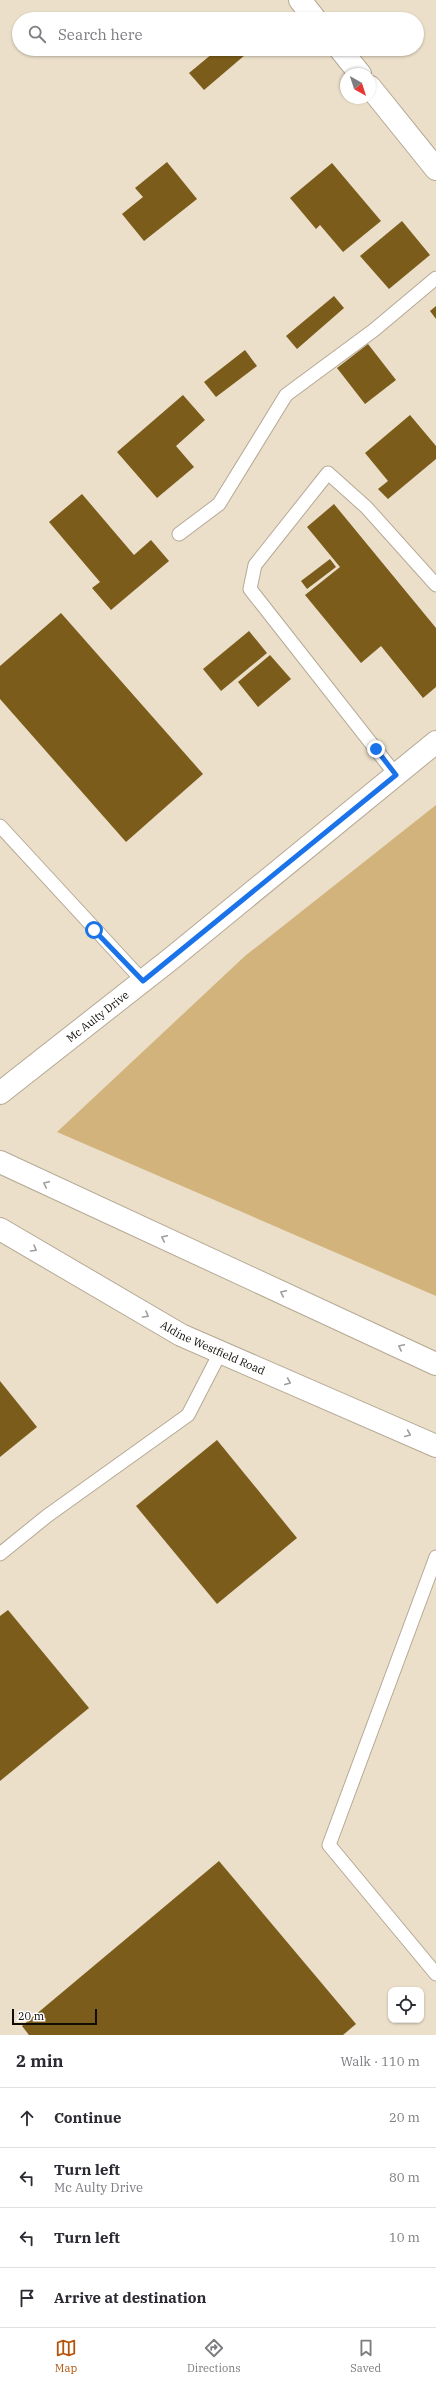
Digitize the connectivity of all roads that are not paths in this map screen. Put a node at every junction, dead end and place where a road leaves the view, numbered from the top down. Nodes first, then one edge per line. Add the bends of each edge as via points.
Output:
1 (300, 0) edge
2 (309, 12) edge
3 (346, 56) edge
4 (355, 68) edge
5 (376, 94) edge
6 (436, 169) edge
7 (436, 278) edge
8 (180, 534) dead end
9 (436, 585) edge
10 (436, 742) edge
11 (396, 775) junction
12 (0, 826) edge
13 (143, 981) junction
14 (0, 1093) edge
15 (0, 1162) edge
16 (0, 1229) edge
17 (220, 1353) junction
18 (436, 1364) edge
19 (436, 1446) edge
20 (0, 1554) edge
21 (436, 1557) edge
22 (436, 1974) edge

1 - 2 main road
3 - 4 main road
5 - 6 main road
7 - 8 lane via 374,330 286,394 219,504
9 - 11 lane via 366,507 328,473 255,565 250,589
10 - 11 main road, Mc Aulty Drive
11 - 13 main road, Mc Aulty Drive
12 - 13 lane
13 - 14 main road, Mc Aulty Drive
18 -> 15 main road
16 -> 17 main road, Aldine Westfield Road via 180,1335
17 -> 19 main road, Aldine Westfield Road
17 - 20 lane via 188,1414 47,1516
21 - 22 lane via 329,1845

